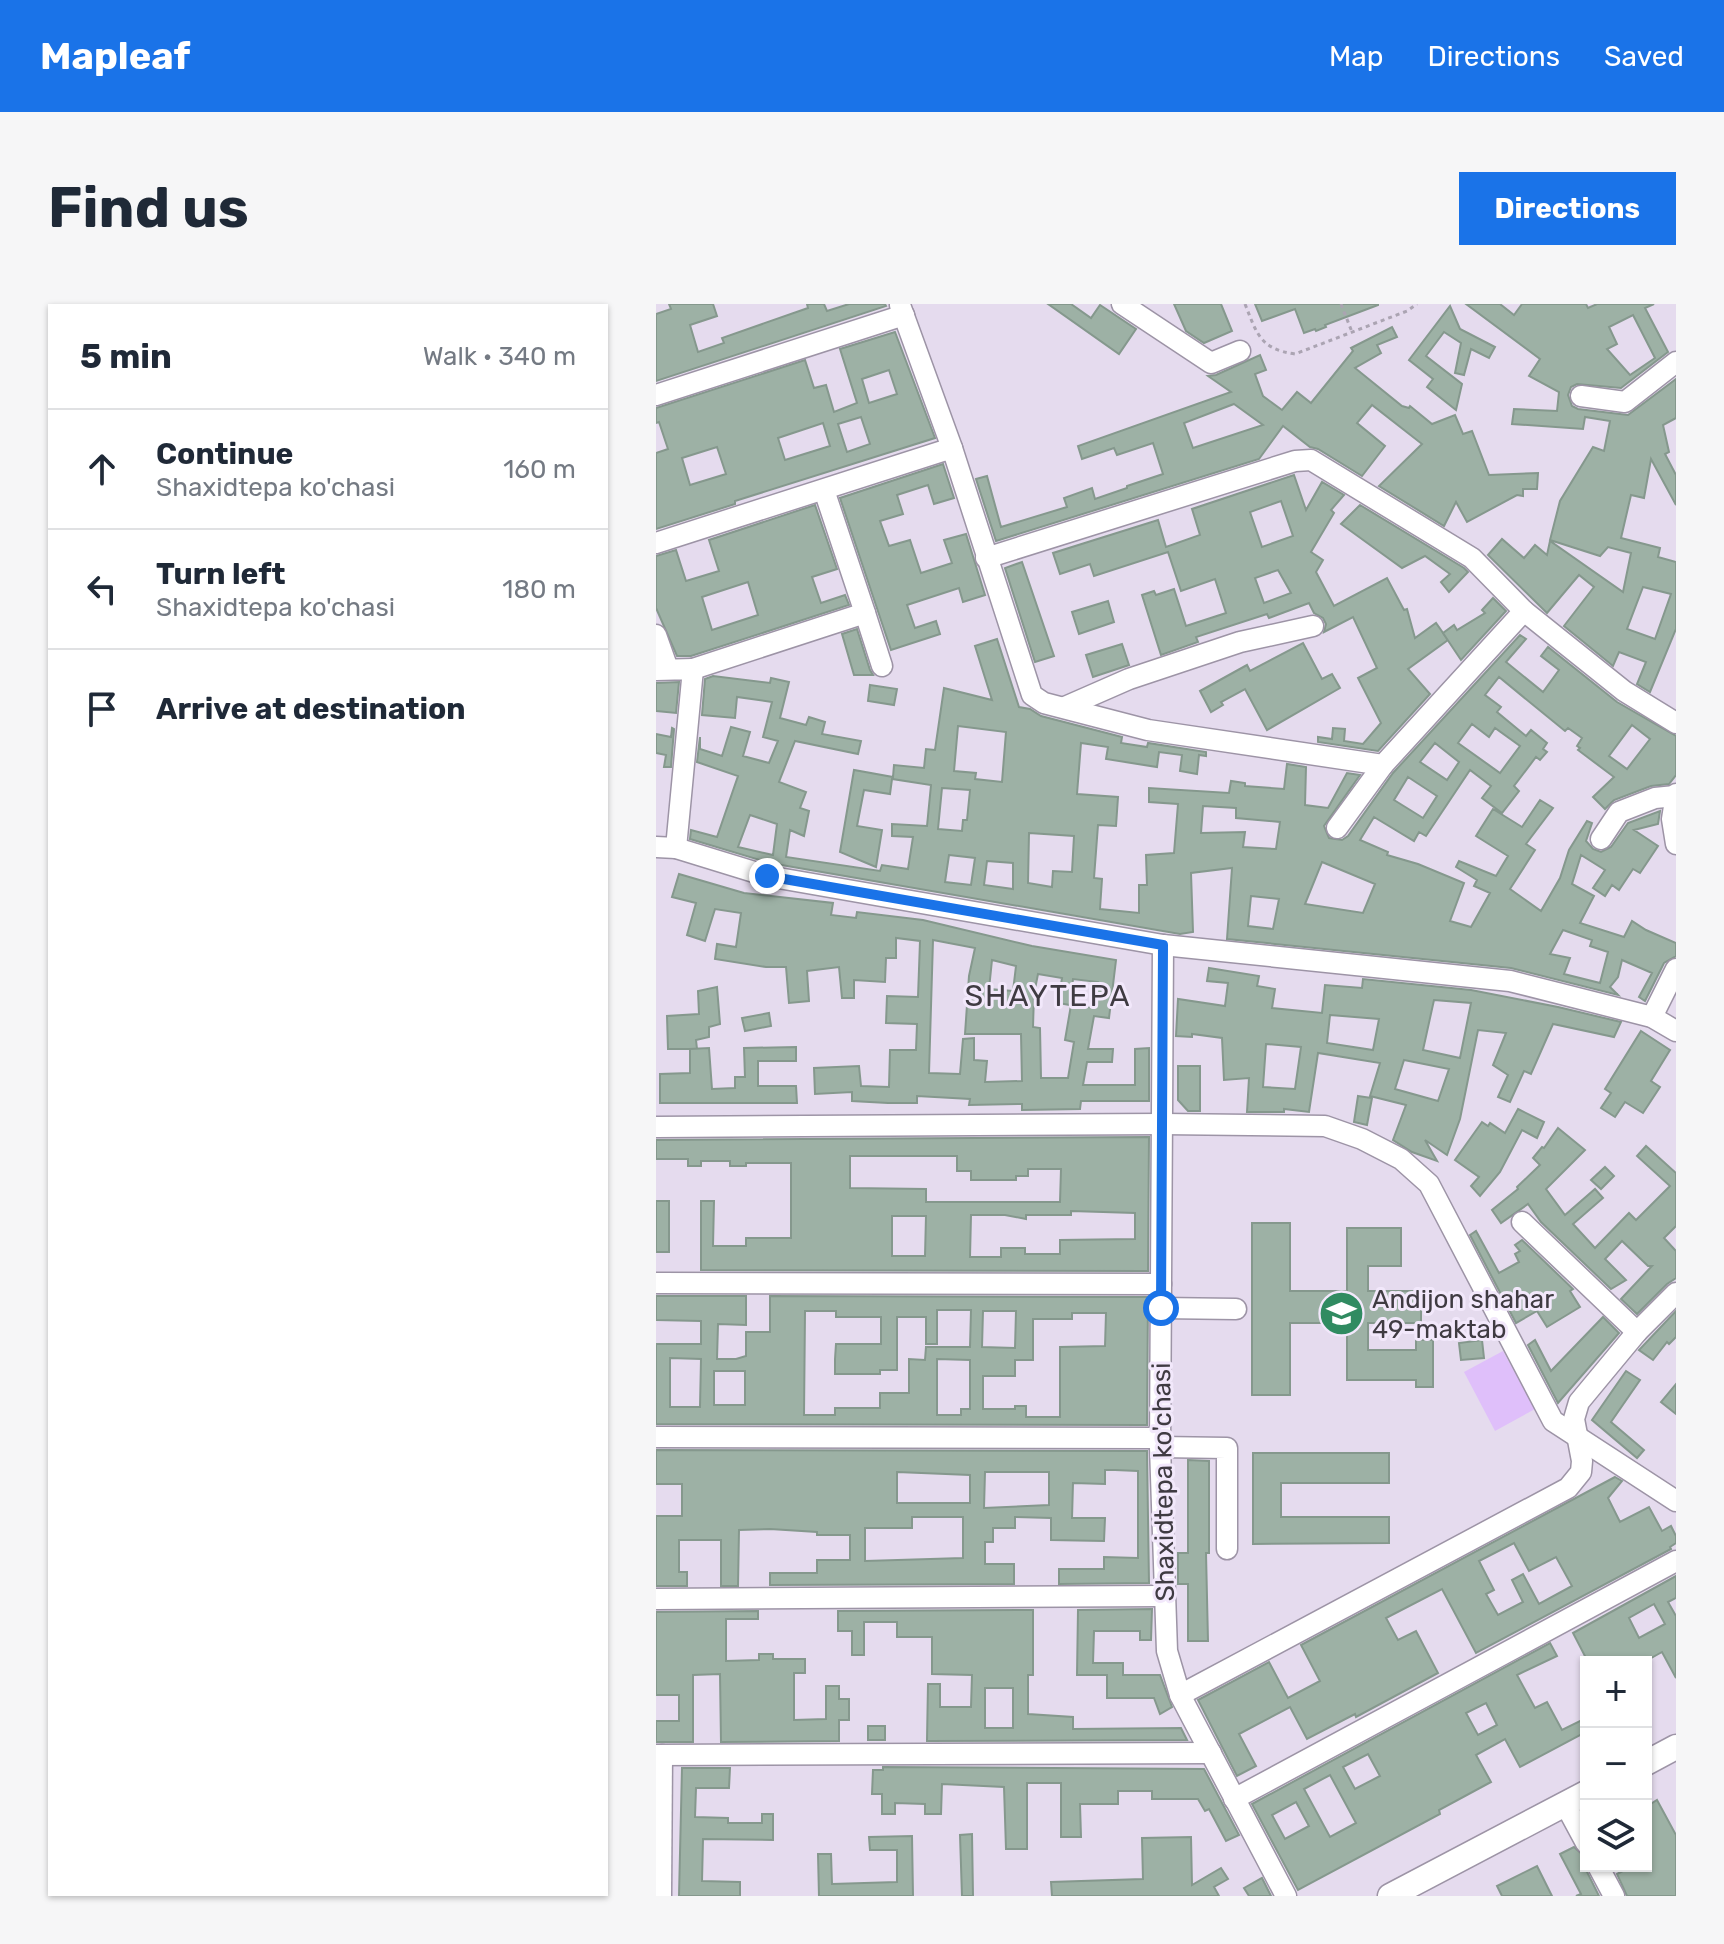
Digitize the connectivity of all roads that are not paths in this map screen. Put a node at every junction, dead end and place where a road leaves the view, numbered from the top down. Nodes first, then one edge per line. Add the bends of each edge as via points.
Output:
1 (1122, 304) edge
2 (902, 309) edge
3 (1240, 351) dead end
4 (1676, 362) edge
5 (656, 395) edge
6 (1581, 396) dead end
7 (952, 448) junction
8 (824, 490) junction
9 (656, 543) edge
10 (986, 558) junction
11 (1524, 611) junction
12 (865, 613) junction
13 (1313, 626) dead end
14 (656, 635) edge
15 (882, 666) dead end
16 (693, 669) junction
17 (662, 670) edge
18 (1065, 707) junction
19 (1676, 723) edge
20 (1383, 765) junction
21 (1675, 795) edge
22 (1337, 828) dead end
23 (1601, 839) dead end
24 (1676, 844) edge
25 (666, 848) edge
26 (1163, 945) junction
27 (1676, 969) edge
28 (1652, 1017) junction
29 (1676, 1031) edge
30 (1163, 1124) junction
31 (656, 1127) edge
32 (1522, 1222) dead end
33 (656, 1283) edge
34 (1161, 1284) junction
35 (1676, 1293) edge
36 (1161, 1308) junction
37 (1236, 1309) dead end
38 (1637, 1332) junction
39 (1576, 1434) junction
40 (656, 1437) edge
41 (1160, 1442) junction
42 (1676, 1501) edge
43 (1227, 1549) dead end
44 (1676, 1561) edge
45 (1163, 1596) junction
46 (656, 1599) edge
47 (1180, 1695) junction
48 (1676, 1747) edge
49 (1211, 1753) junction
50 (659, 1755) edge
51 (1652, 1760) edge
52 (1234, 1799) junction
53 (1576, 1799) edge
54 (1601, 1872) edge
55 (661, 1896) edge
56 (1286, 1896) edge
57 (1390, 1896) edge
58 (1614, 1896) edge

1 - 3 street via 1211,363
2 - 5 street
2 - 7 street
4 - 6 street via 1625,402
7 - 8 street
7 - 10 street
8 - 9 street
8 - 12 street
10 - 11 street via 1311,460 1472,558
10 - 18 street via 1032,695
11 - 19 street via 1624,691
11 - 20 street
12 - 15 street
12 - 16 street
13 - 18 street via 1240,642
14 - 17 street
16 - 17 street
16 - 25 street
18 - 20 street via 1148,730
20 - 22 street
21 - 23 street via 1619,812
21 - 24 street
25 - 26 street via 767,876
26 - 28 street via 1510,981
26 - 30 street, Shaxidtepa ko'chasi
27 - 28 street
28 - 29 street
30 - 31 street
30 - 34 street, Shaxidtepa ko'chasi
30 - 39 street via 1325,1126 1401,1159 1429,1184 1446,1213 1553,1421
32 - 38 street
33 - 34 street
34 - 36 street, Shaxidtepa ko'chasi
35 - 38 street
36 - 37 street
36 - 41 street, Shaxidtepa ko'chasi
38 - 39 street via 1579,1402
39 - 42 street
39 - 47 street via 1581,1472 1568,1488
40 - 41 street
41 - 43 street via 1227,1448
41 - 45 street, Shaxidtepa ko'chasi
44 - 52 street
45 - 46 street
45 - 47 street, Shaxidtepa ko'chasi via 1167,1651
47 - 49 street, Shaxidtepa ko'chasi
48 - 51 main road
49 - 50 street
49 - 52 street, Shaxidtepa ko'chasi
50 - 55 street
52 - 56 street, Shaxidtepa ko'chasi
53 - 57 main road
54 - 58 street

